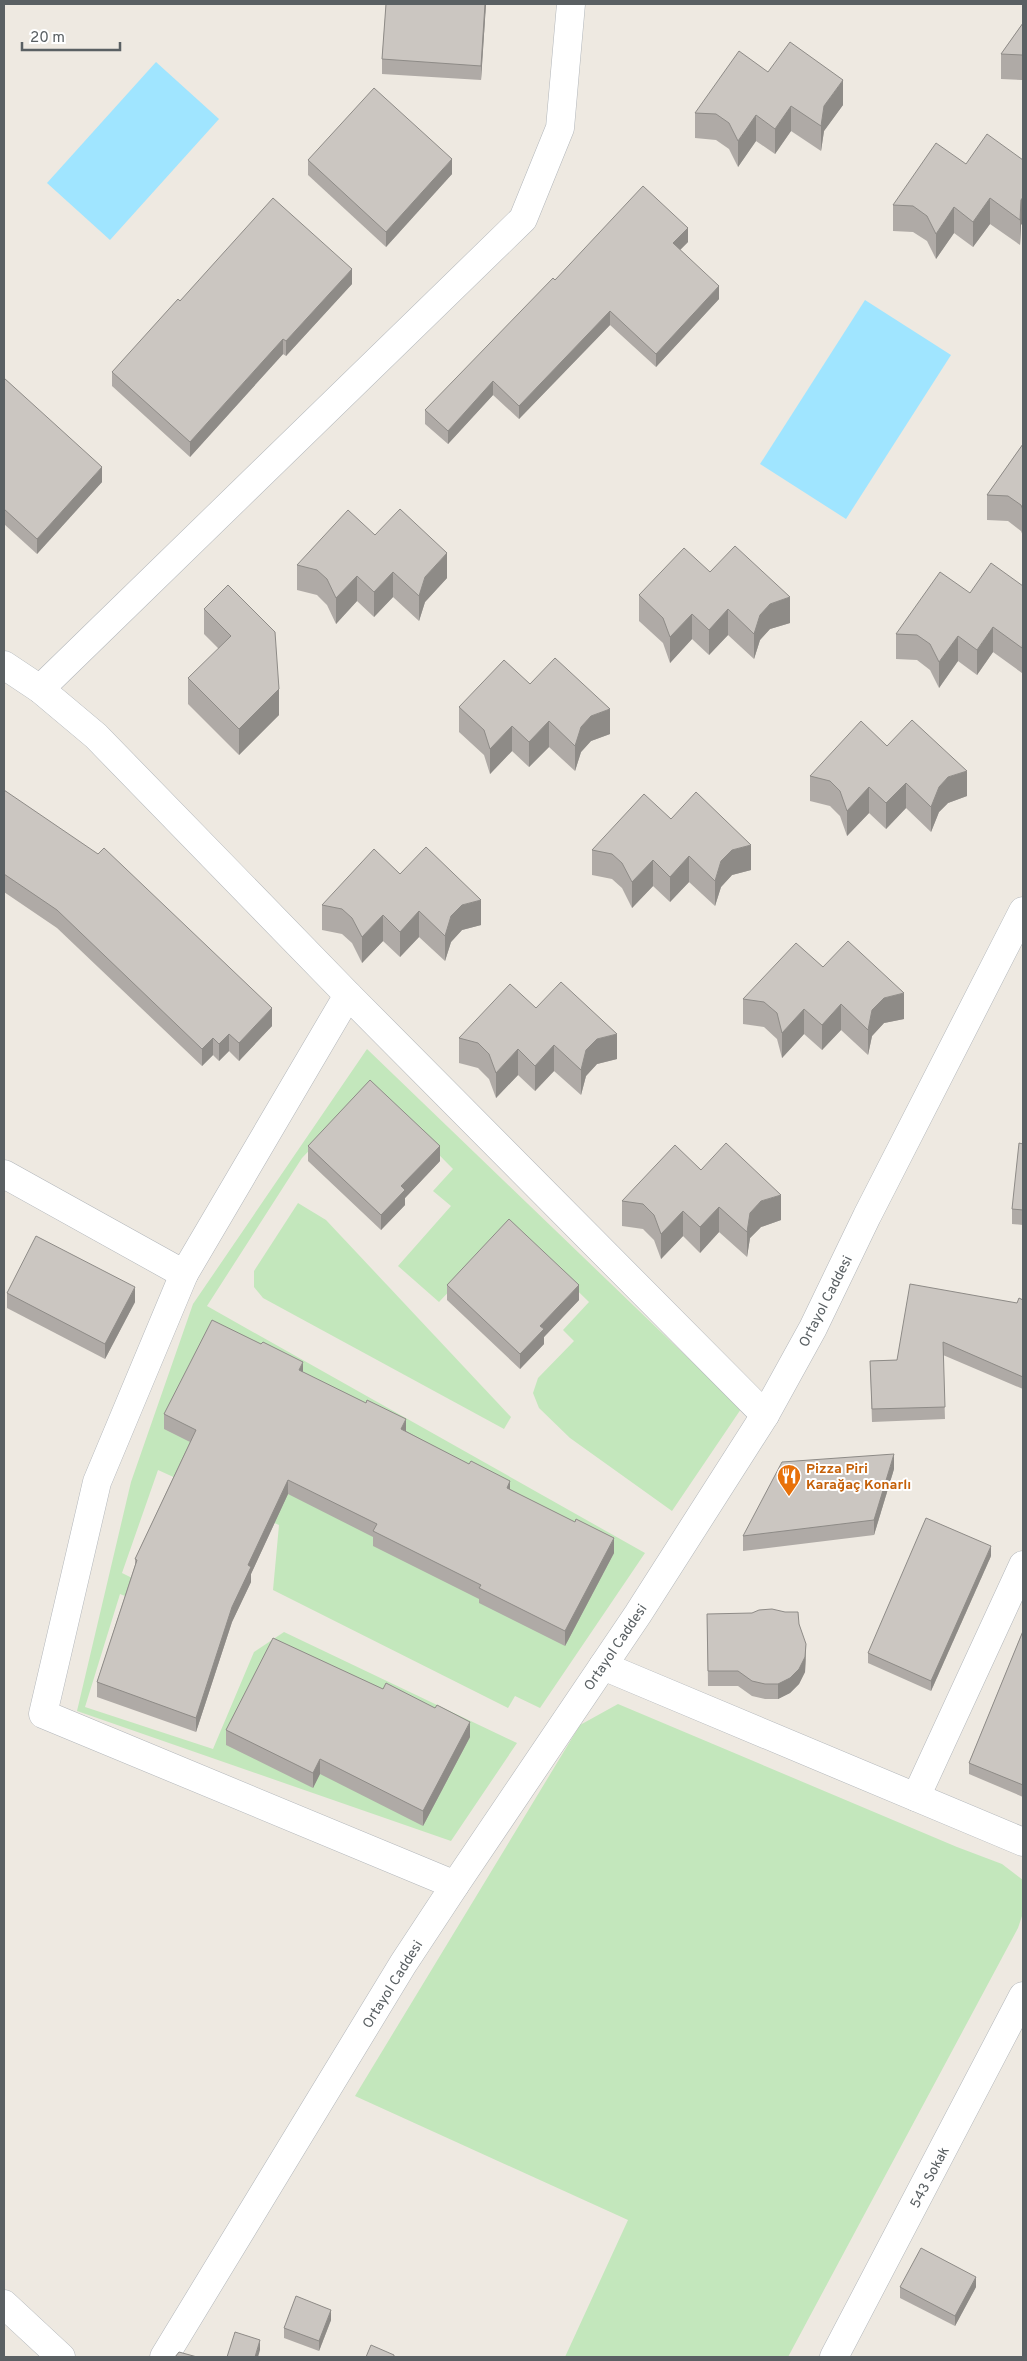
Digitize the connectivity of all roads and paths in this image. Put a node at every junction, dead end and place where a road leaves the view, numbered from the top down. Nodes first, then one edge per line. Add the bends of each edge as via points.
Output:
1 (572, 4) edge
2 (4, 665) edge
3 (40, 689) junction
4 (1023, 911) edge
5 (348, 995) junction
6 (4, 1174) edge
7 (184, 1274) junction
8 (765, 1415) junction
9 (1023, 1565) edge
10 (603, 1666) junction
11 (916, 1797) junction
12 (1023, 1842) edge
13 (454, 1884) junction
14 (1023, 1996) edge
15 (4, 2304) edge
16 (61, 2357) edge
17 (164, 2357) edge
18 (834, 2357) edge

1 - 3 street via 560,128 523,219
2 - 3 street
3 - 5 street via 96,736
4 - 8 street, Ortayol Caddesi
5 - 7 street
5 - 8 street
6 - 7 street
7 - 13 street via 97,1482 43,1714
8 - 10 street, Ortayol Caddesi
9 - 11 street
10 - 11 street
10 - 13 street, Ortayol Caddesi
11 - 12 street
13 - 17 street, Ortayol Caddesi
14 - 18 street, 543 Sokak
15 - 16 street

